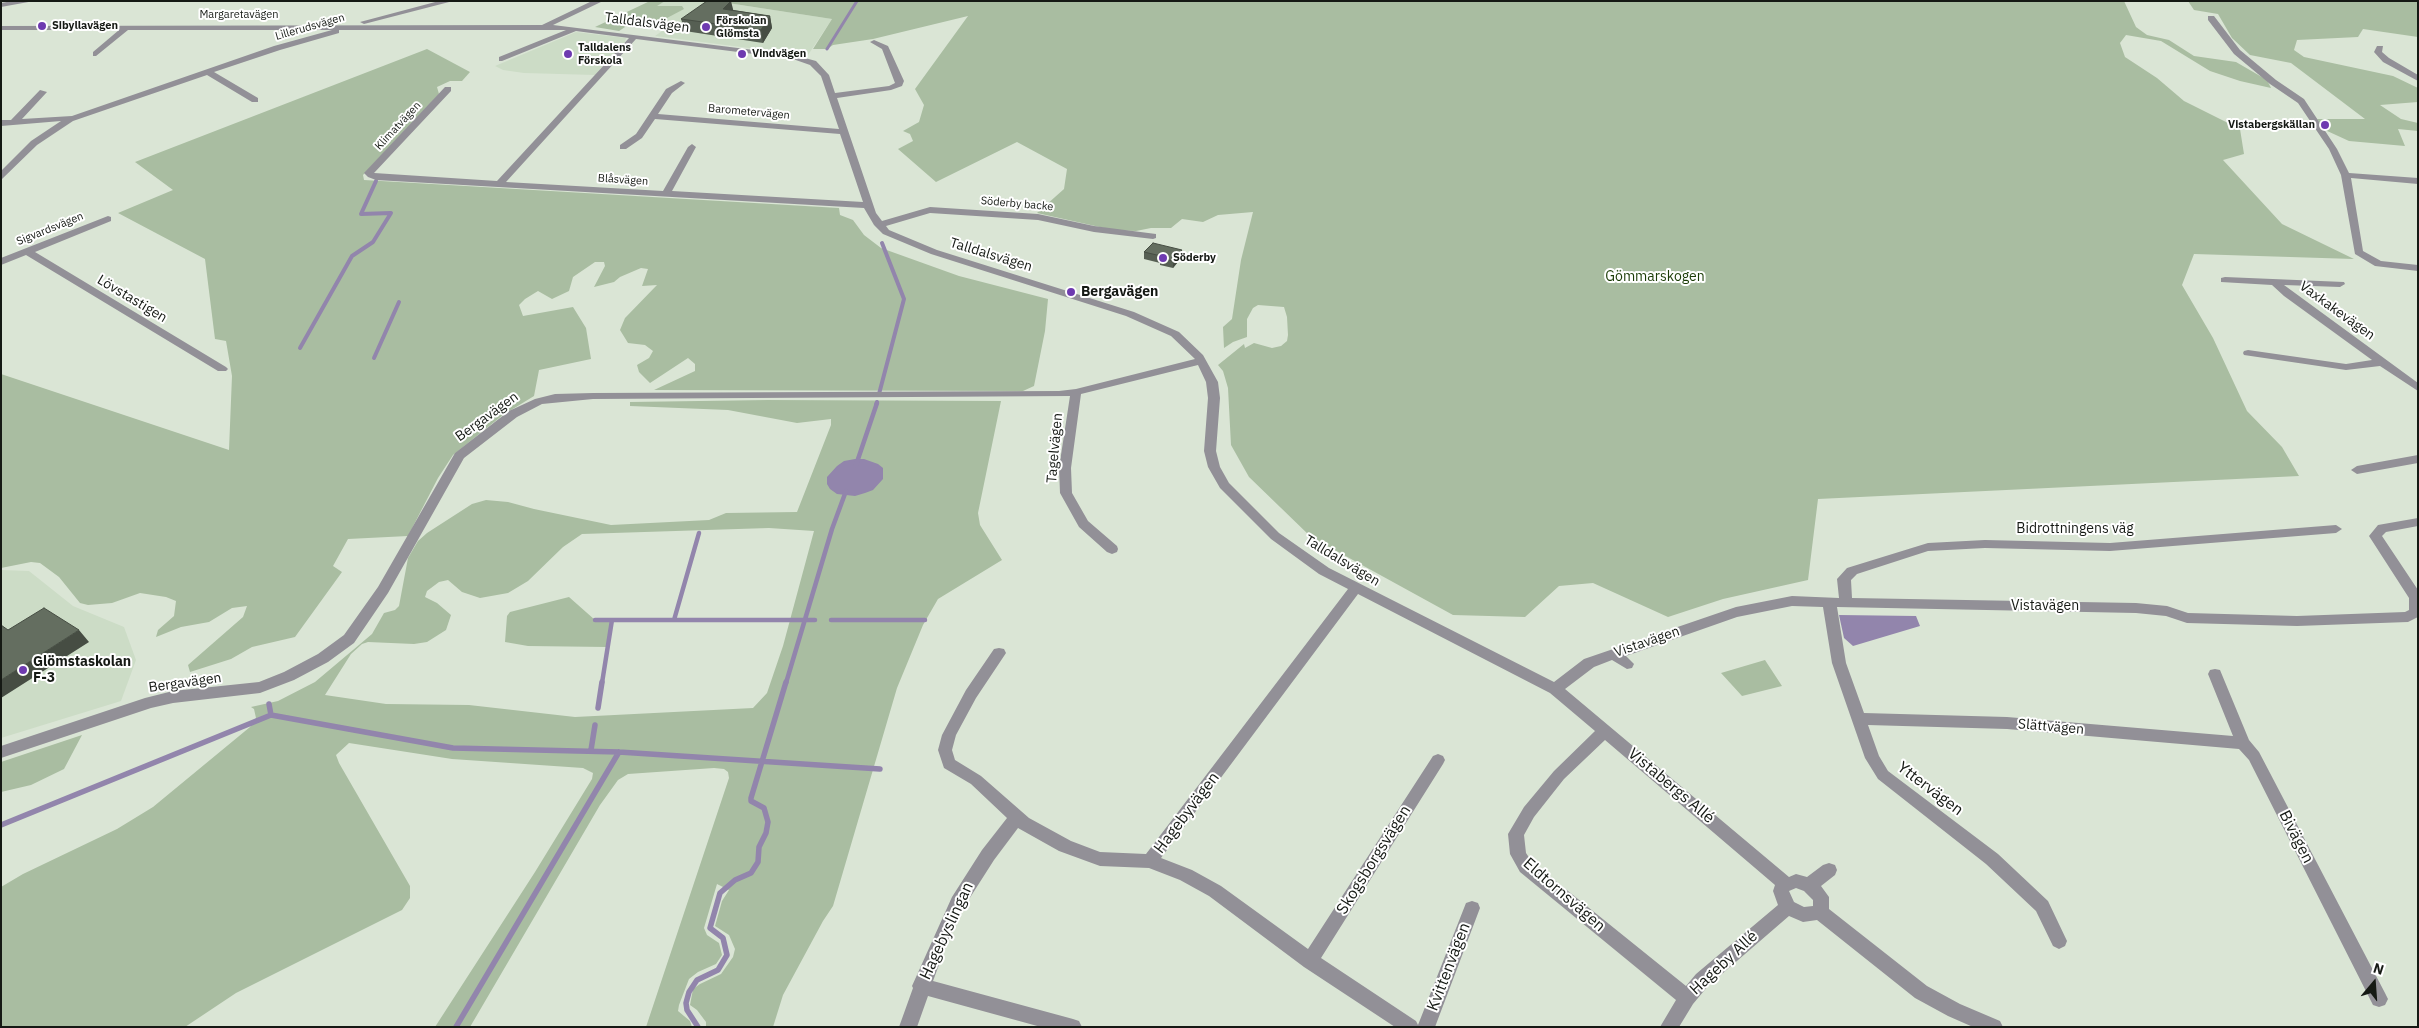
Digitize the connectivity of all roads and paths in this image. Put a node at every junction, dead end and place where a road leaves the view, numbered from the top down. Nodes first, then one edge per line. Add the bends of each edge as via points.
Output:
1 (30, 1) edge
2 (449, 1) edge
3 (599, 1) edge
4 (1, 5) edge
5 (2211, 18) dead end
6 (544, 26) junction
7 (127, 27) junction
8 (352, 27) junction
9 (1, 28) edge
10 (575, 29) junction
11 (634, 37) junction
12 (874, 42) dead end
13 (2380, 48) dead end
14 (96, 54) dead end
15 (502, 59) dead end
16 (208, 72) junction
17 (2418, 79) edge
18 (682, 83) dead end
19 (448, 89) dead end
20 (43, 92) dead end
21 (832, 96) junction
22 (255, 100) dead end
23 (652, 116) junction
24 (73, 118) junction
25 (1, 122) edge
26 (14, 122) junction
27 (844, 132) junction
28 (692, 147) dead end
29 (623, 148) dead end
30 (2346, 175) junction
31 (1, 177) edge
32 (376, 177) joint
33 (2418, 181) edge
34 (500, 183) junction
35 (666, 194) junction
36 (868, 205) junction
37 (108, 218) dead end
38 (879, 225) junction
39 (1153, 236) dead end
40 (28, 252) junction
41 (1, 262) edge
42 (2418, 268) edge
43 (2225, 280) dead end
44 (2276, 282) junction
45 (2340, 284) dead end
46 (2248, 353) dead end
47 (1202, 361) junction
48 (2382, 362) junction
49 (222, 369) dead end
50 (2418, 388) edge
51 (1076, 392) junction
52 (2418, 459) edge
53 (2356, 470) dead end
54 (2418, 522) edge
55 (2336, 529) dead end
56 (1112, 549) dead end
57 (1356, 588) junction
58 (1828, 601) junction
59 (1846, 603) junction
60 (999, 653) dead end
61 (1614, 654) junction
62 (1627, 664) dead end
63 (2215, 674) dead end
64 (1555, 689) junction
65 (1859, 719) junction
66 (1605, 730) junction
67 (2243, 743) junction
68 (1, 752) edge
69 (1438, 760) dead end
70 (1017, 818) junction
71 (1150, 861) junction
72 (1829, 870) dead end
73 (1786, 884) junction
74 (1809, 885) junction
75 (1788, 907) junction
76 (1472, 908) dead end
77 (1819, 911) junction
78 (2059, 942) dead end
79 (1310, 961) junction
80 (921, 986) junction
81 (1687, 998) junction
82 (2379, 999) dead end
83 (908, 1027) edge
84 (1073, 1027) edge
85 (1410, 1027) edge
86 (1426, 1027) edge
87 (1669, 1027) edge
88 (1994, 1027) edge

1 - 4 street
2 - 8 street, Lillerudsvägen
3 - 6 street
5 - 30 street via 2237,52 2301,101 2334,149
6 - 8 street, Talldalsvägen
6 - 10 street, Talldalsvägen
7 - 8 street, Margaretavägen
7 - 9 street, Margaretavägen
7 - 14 street
8 - 16 street, Lillerudsvägen
10 - 11 street, Talldalsvägen
10 - 15 street
11 - 21 street, Talldalsvägen via 803,60 821,69
11 - 34 street
12 - 21 street via 885,48 899,84 891,88
13 - 17 street via 2378,52 2386,60
16 - 22 street
16 - 24 street, Lillerudsvägen
18 - 23 street via 669,92
19 - 32 street, Klimatvägen via 369,172
20 - 26 street
21 - 27 street, Talldalsvägen
23 - 27 street, Barometervägen
23 - 29 street via 639,136
24 - 26 street, Lillerudsvägen
24 - 31 street via 34,143
25 - 26 street, Lillerudsvägen
27 - 36 street, Talldalsvägen
28 - 35 street
30 - 33 street
30 - 42 street via 2358,252 2372,261
32 - 34 street, Blåsvägen
34 - 35 street, Blåsvägen
35 - 36 street, Blåsvägen
36 - 38 street, Talldalsvägen
37 - 40 street, Sigvardsvägen
38 - 39 street, Söderby backe via 930,210 1038,217 1094,229
38 - 47 street, Talldalsvägen via 886,232 912,244 1151,322 1175,334
40 - 41 street, Sigvardsvägen
40 - 49 street, Lövstastigen
43 - 44 street, Vaxkakevägen
44 - 45 street, Vaxkakevägen
44 - 48 street, Vaxkakevägen
46 - 48 street via 2346,368
47 - 51 street, Bergavägen
47 - 57 street, Talldalsvägen via 1213,390 1211,459 1224,485 1275,536 1324,571
48 - 50 street, Vaxkakevägen
51 - 56 street, Tagelvägen via 1065,468 1066,493 1083,524
51 - 68 street, Bergavägen via 593,396 539,401 513,414 459,456 383,590 349,638 323,658 260,687 150,702
52 - 53 street
54 - 59 street, Vistavägen via 2382,528 2375,536 2416,598 2416,612 2408,617 2297,621 2187,618 2167,611 2136,608
55 - 59 street, Bidrottningens väg via 2110,547 1985,544 1928,547 1852,572 1844,579
57 - 64 street, Talldalsvägen
57 - 71 street, Hagebyvägen
58 - 59 street, Vistavägen
58 - 61 street, Vistavägen via 1792,601 1736,612
58 - 65 street, Yttervägen via 1839,663
60 - 70 street via 957,716 949,735 946,757 949,764 976,780
61 - 62 street
61 - 64 street, Vistavägen via 1589,663
63 - 67 street, Bivägen
64 - 66 street, Vistabergs Allé
65 - 67 street, Slättvägen via 2007,723
65 - 78 street, Yttervägen via 1872,758 1883,775 1979,848 2042,906
66 - 73 street, Vistabergs Allé
66 - 81 street, Eldtornsvägen via 1557,777 1529,812 1516,834 1518,854 1526,867
67 - 82 street, Bivägen via 2254,756
69 - 79 street, Skogsborgsvägen
70 - 71 street via 1044,836 1084,854 1117,861
70 - 80 street, Hagebyslingan via 958,902
71 - 79 street, Hagebyvägen via 1203,883
72 - 74 street
73 - 74 street via 1796,881
73 - 75 street via 1782,897
74 - 77 street via 1821,897
75 - 77 street via 1808,915
75 - 81 street, Hageby Allé via 1702,980
76 - 86 street, Kvittenvägen
77 - 88 street via 1921,992
79 - 85 street, Hagebyvägen
80 - 83 street, Hagebyslingan
80 - 84 street
81 - 87 street, Hageby Allé

